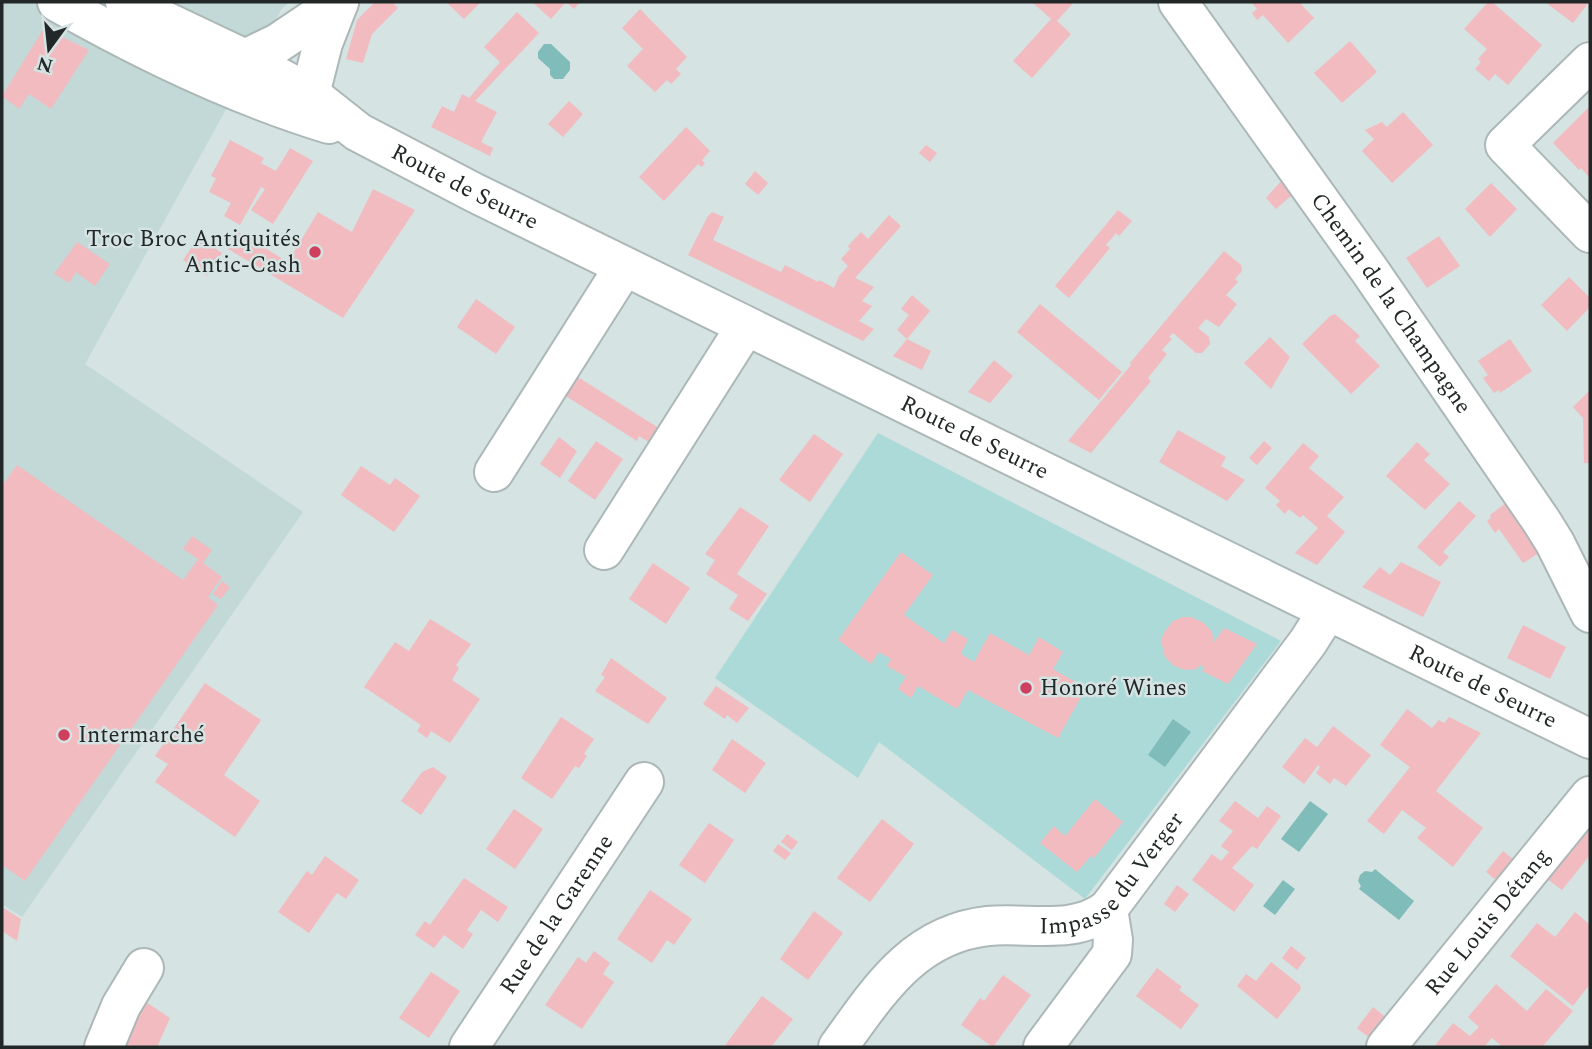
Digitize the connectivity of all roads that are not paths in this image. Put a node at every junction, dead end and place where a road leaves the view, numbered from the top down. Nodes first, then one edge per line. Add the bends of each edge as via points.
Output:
1 (57, 2) edge
2 (125, 2) edge
3 (1178, 2) edge
4 (244, 59) junction
5 (1590, 62) edge
6 (296, 102) junction
7 (1590, 233) edge
8 (624, 267) junction
9 (746, 326) junction
10 (494, 471) dead end
11 (604, 550) dead end
12 (1327, 612) junction
13 (1590, 613) edge
14 (1590, 739) edge
15 (644, 782) dead end
16 (1590, 796) edge
17 (1108, 909) junction
18 (144, 968) dead end
19 (104, 1047) edge
20 (469, 1047) edge
21 (838, 1047) edge
22 (1043, 1047) edge
23 (1387, 1047) edge

1 - 6 street, Route de Seurre via 121,39
2 - 4 street, Route de Seurre
3 - 13 street, Chemin de la Champagne via 1542,522
4 - 6 street, Route de Seurre
4 - 6 street via 278,43 339,2
5 - 7 street via 1505,145
6 - 8 street, Route de Seurre
8 - 9 street, Route de Seurre
8 - 10 street
9 - 11 street
9 - 12 street, Route de Seurre
12 - 14 street, Route de Seurre
12 - 17 street, Impasse du Verger
15 - 20 street, Rue de la Garenne
16 - 23 street, Rue Louis Détang
17 - 21 street, Impasse du Verger via 1085,923 988,926 933,942 899,970
17 - 22 street via 1112,954
18 - 19 street

